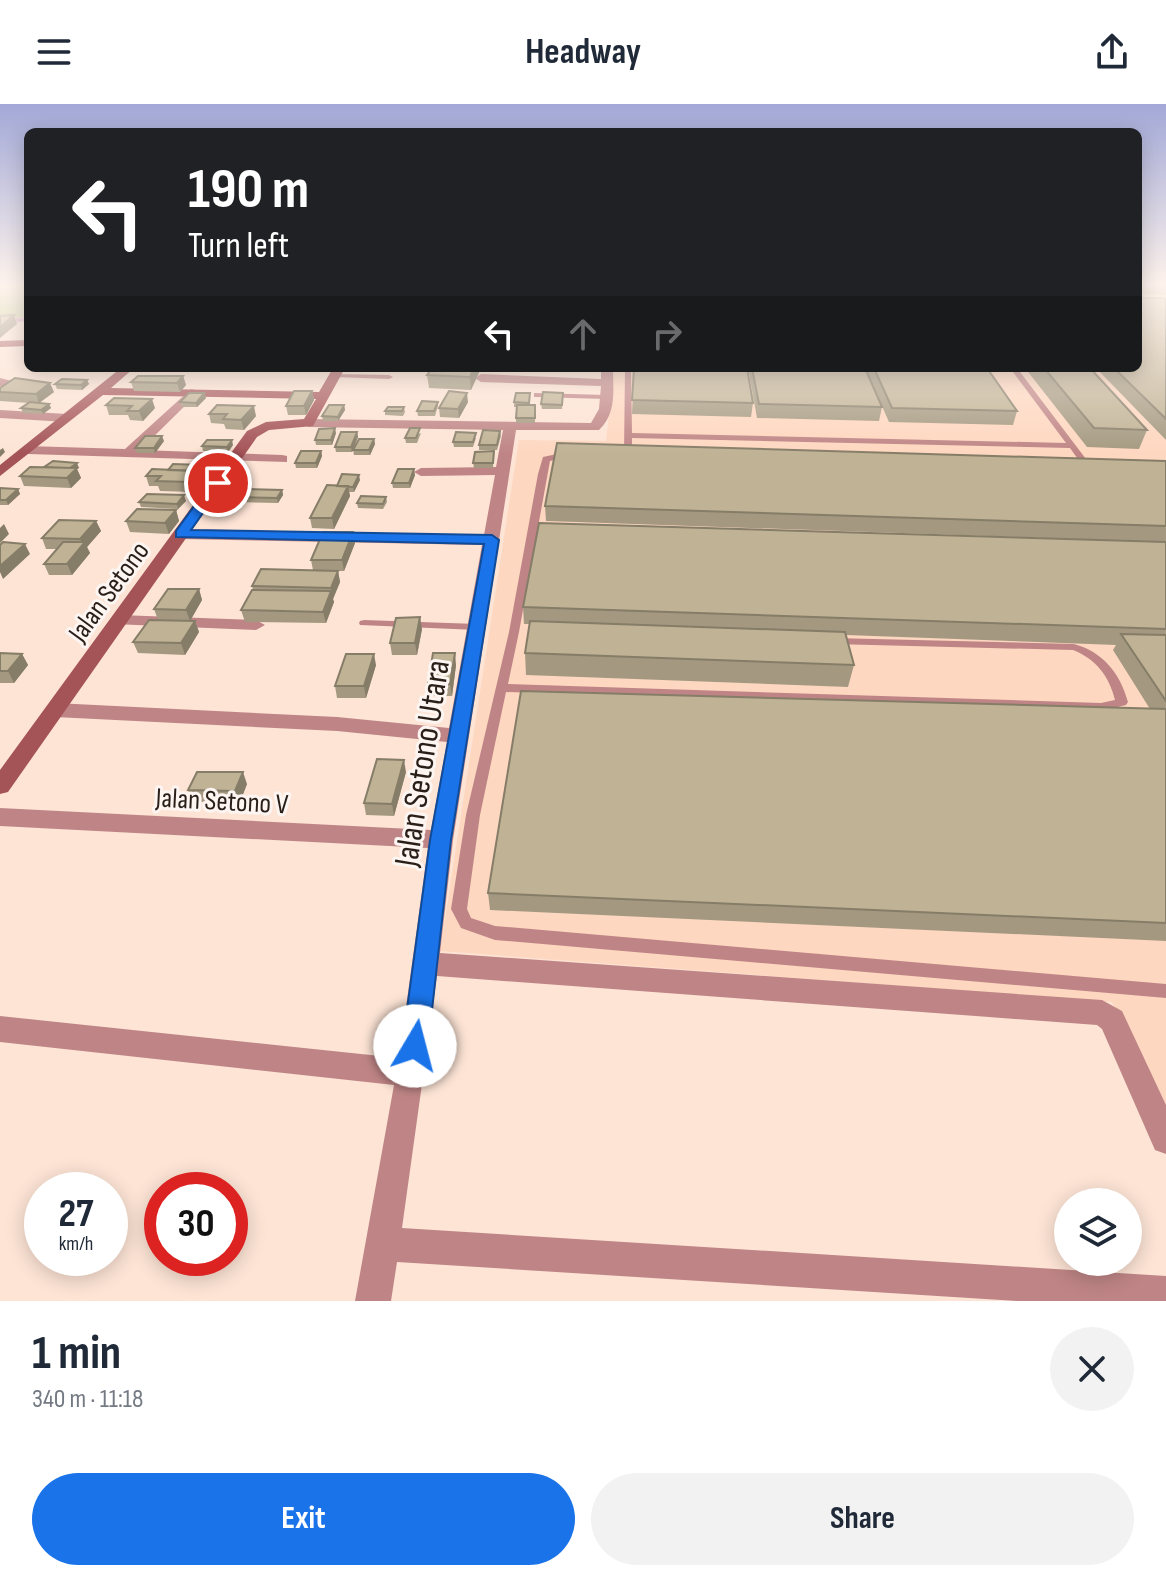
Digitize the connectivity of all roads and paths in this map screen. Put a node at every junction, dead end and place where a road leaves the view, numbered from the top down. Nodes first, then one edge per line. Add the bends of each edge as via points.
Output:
1 (24, 343) edge
2 (0, 344) edge
3 (123, 372) edge
4 (337, 372) edge
5 (607, 372) edge
6 (628, 372) edge
7 (1016, 372) edge
8 (389, 377) dead end
9 (481, 378) dead end
10 (0, 382) edge
11 (14, 383) edge
12 (606, 390) junction
13 (101, 391) junction
14 (191, 393) junction
15 (324, 395) junction
16 (537, 395) dead end
17 (0, 414) edge
18 (67, 418) junction
19 (308, 423) junction
20 (510, 426) junction
21 (627, 435) junction
22 (1072, 446) junction
23 (28, 450) junction
24 (588, 453) edge
25 (128, 454) junction
26 (643, 455) edge
27 (236, 457) junction
28 (282, 459) dead end
29 (1072, 467) edge
30 (502, 471) junction
31 (0, 472) edge
32 (421, 472) dead end
33 (534, 527) junction
34 (550, 528) edge
35 (181, 534) junction
36 (492, 540) junction
37 (119, 620) junction
38 (364, 623) dead end
39 (256, 625) edge
40 (477, 627) junction
41 (514, 632) junction
42 (529, 632) edge
43 (825, 640) edge
44 (501, 688) junction
45 (55, 710) junction
46 (460, 736) junction
47 (0, 786) edge
48 (0, 817) edge
49 (441, 840) junction
50 (427, 964) junction
51 (1166, 991) edge
52 (0, 1029) edge
53 (411, 1073) junction
54 (1166, 1139) edge
55 (383, 1244) junction
56 (1166, 1293) edge
57 (373, 1301) edge

1 - 2 street
3 - 13 street
4 - 8 lane
4 - 15 street
5 - 12 street
6 - 21 lane
7 - 22 lane
9 - 12 street
10 - 11 street
12 - 16 lane
12 - 20 street via 605,413 594,427
13 - 14 street
13 - 18 street
14 - 15 street
14 - 25 street
15 - 19 street
17 - 18 street
18 - 23 street
19 - 20 street
19 - 27 street, Jalan Setono via 259,429
20 - 30 street, Jalan Setono Utara
21 - 22 lane
21 - 26 lane via 621,454
22 - 29 lane via 1094,467
23 - 25 street
23 - 31 street
24 - 33 lane via 546,459
25 - 27 street
27 - 28 street
27 - 35 street, Jalan Setono
30 - 32 street
30 - 36 street, Jalan Setono Utara
33 - 34 lane
33 - 41 lane
35 - 36 street
35 - 37 street, Jalan Setono
36 - 40 street, Jalan Setono Utara
37 - 39 street
37 - 45 street, Jalan Setono
38 - 40 lane
40 - 46 street, Jalan Setono Utara
41 - 42 lane
41 - 44 lane
43 - 44 lane via 1074,647 1097,655 1122,702 1101,707
44 - 51 lane via 462,881 459,909 466,923 495,933
45 - 46 street via 325,723
45 - 47 street, Jalan Setono
46 - 49 street, Jalan Setono Utara
48 - 49 street, Jalan Setono V
49 - 50 street, Jalan Setono Utara
50 - 53 street, Jalan Setono Utara
50 - 54 street via 1106,1014
52 - 53 street
53 - 55 street, Jalan Setono Utara
55 - 56 street
55 - 57 street, Jalan Setono Utara

